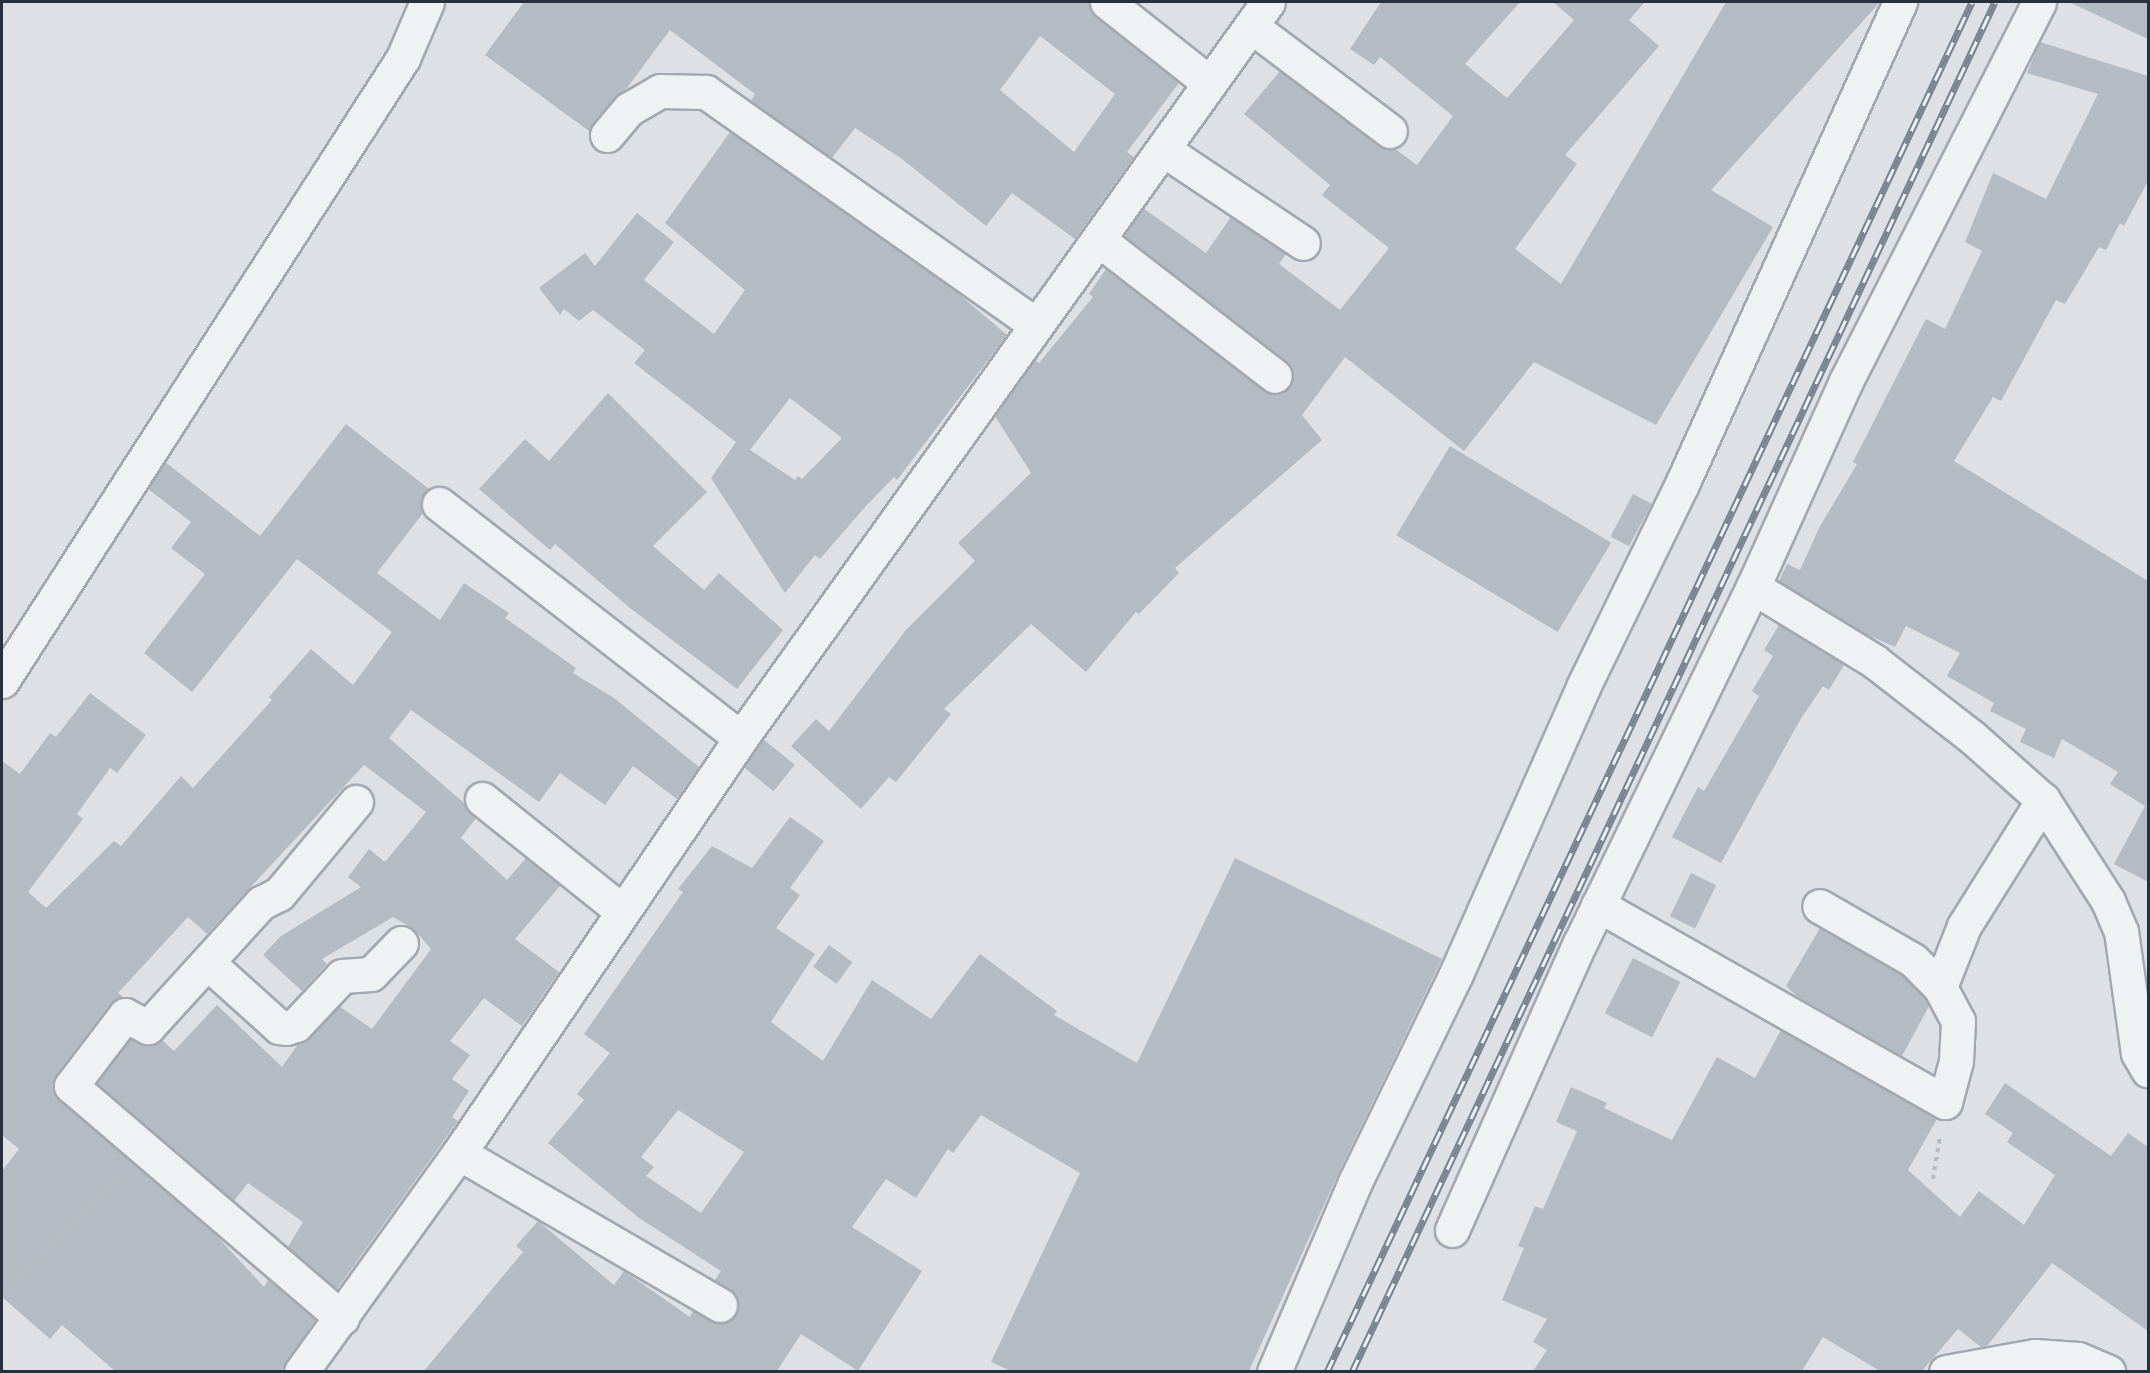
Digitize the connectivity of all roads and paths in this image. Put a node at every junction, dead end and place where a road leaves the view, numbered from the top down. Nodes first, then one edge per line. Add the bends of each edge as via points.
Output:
1 (427, 2) edge
2 (1107, 2) edge
3 (1900, 2) edge
4 (2039, 2) edge
5 (1259, 14) edge
6 (1207, 81) junction
7 (1390, 131) dead end
8 (607, 135) dead end
9 (1164, 150) junction
10 (1099, 240) junction
11 (1303, 243) dead end
12 (1034, 323) junction
13 (1275, 376) dead end
14 (439, 504) dead end
15 (1753, 587) junction
16 (2, 681) edge
17 (741, 738) junction
18 (482, 799) dead end
19 (2043, 801) junction
20 (356, 802) dead end
21 (1598, 905) junction
22 (1819, 906) dead end
23 (622, 911) junction
24 (401, 943) dead end
25 (208, 963) junction
26 (1940, 987) junction
27 (2148, 1070) edge
28 (1945, 1102) junction
29 (146, 1151) junction
30 (459, 1152) junction
31 (1934, 1179) dead end
32 (1452, 1230) dead end
33 (2, 1298) edge
34 (720, 1305) dead end
35 (342, 1318) junction
36 (301, 1371) edge
37 (1274, 1371) edge
38 (1946, 1371) edge
39 (2108, 1371) edge

1 - 16 street via 403,58
2 - 6 street
3 - 37 street via 1682,484 1584,685 1456,974 1355,1182
4 - 15 street via 1846,381
5 - 6 street
5 - 7 street
6 - 9 street
8 - 12 street via 629,109 660,91 706,92
9 - 10 street
9 - 11 street
10 - 12 street
10 - 13 street
12 - 17 street
14 - 17 street
15 - 19 street via 1874,661 1972,736
15 - 21 street
17 - 23 street
18 - 23 street
19 - 26 street via 1964,926
19 - 27 street via 2108,901 2121,931 2136,1041
20 - 25 street via 279,894 261,903
21 - 28 street
21 - 32 street
22 - 26 street via 1913,960
23 - 30 street
24 - 25 street via 371,974 342,976 296,1025 285,1028 279,1027
25 - 29 street via 148,1027 125,1015 71,1086
26 - 28 street via 1958,1021 1956,1061
28 - 31 path
29 - 33 path
29 - 35 street
30 - 34 street
30 - 35 street
35 - 36 street
38 - 39 street via 2035,1356 2078,1359

